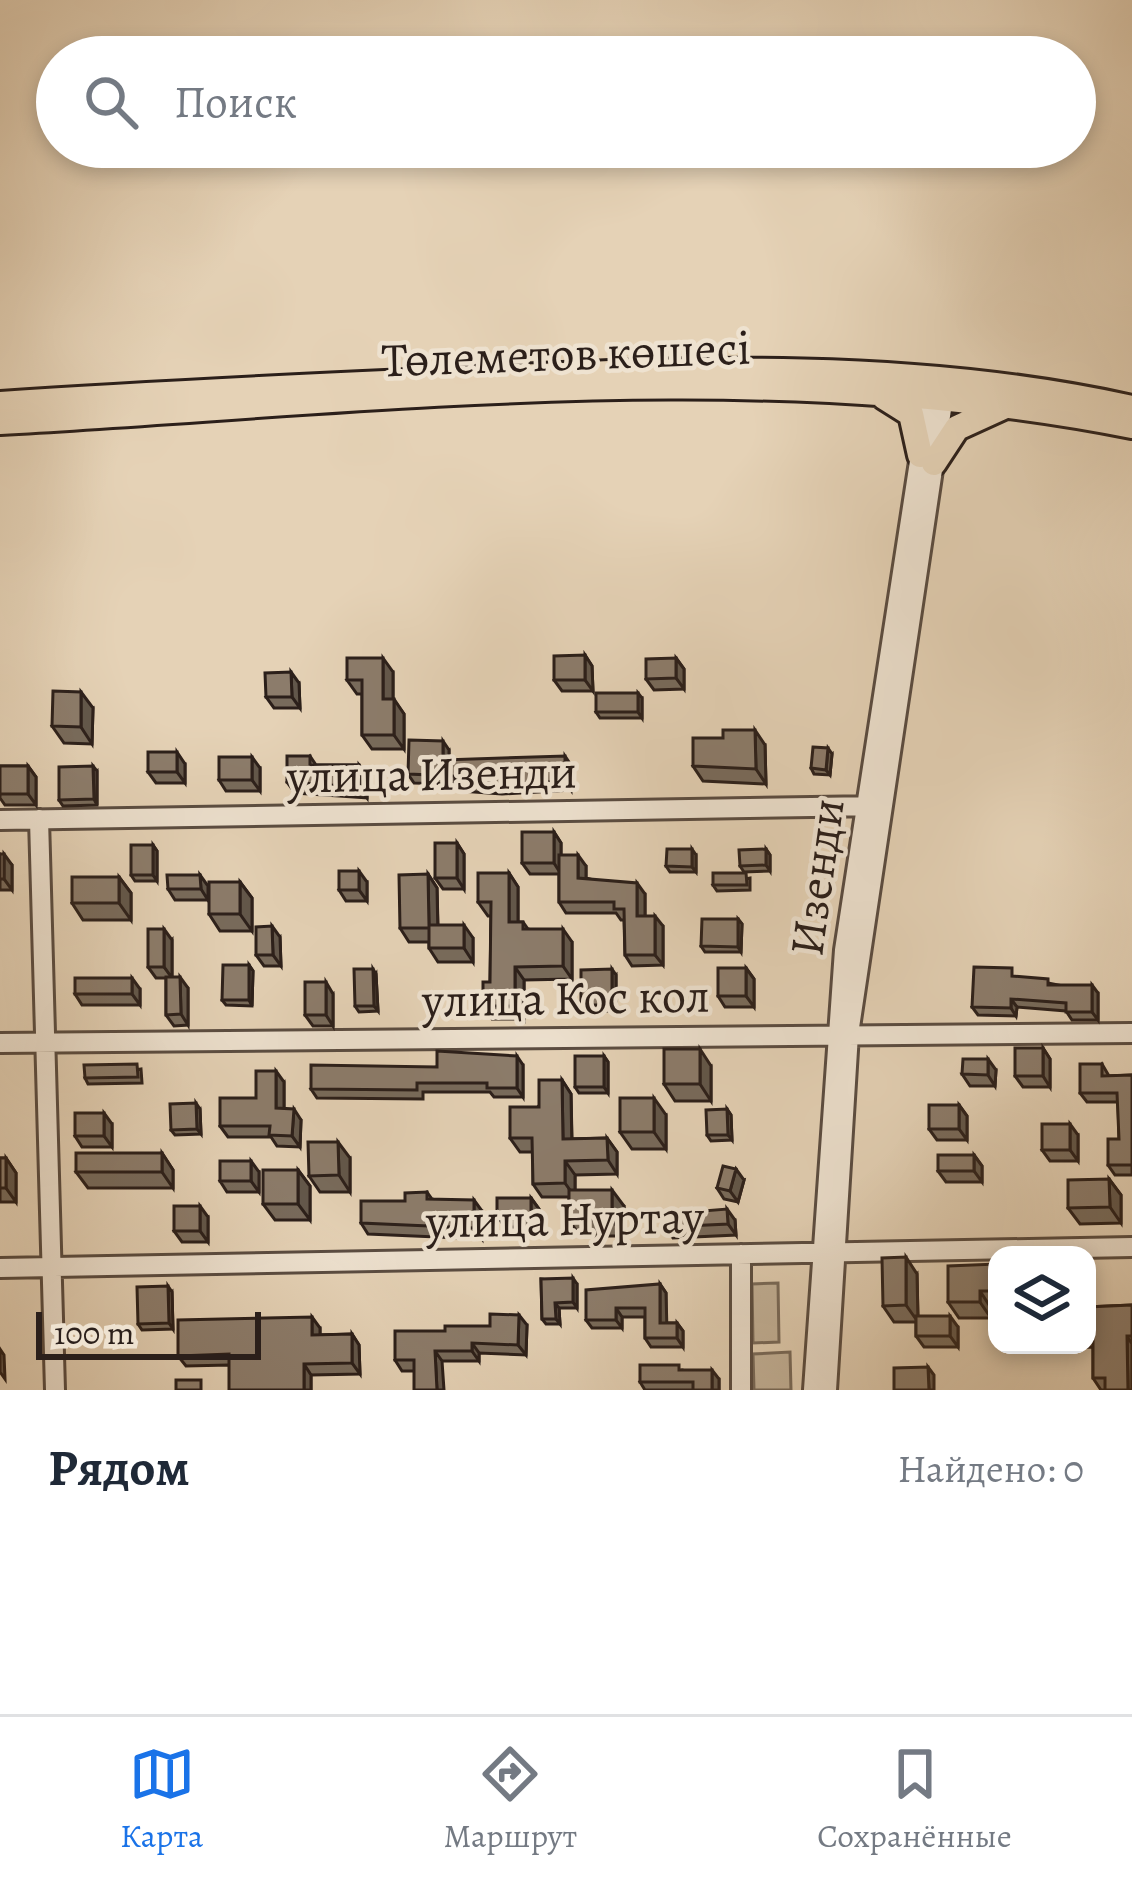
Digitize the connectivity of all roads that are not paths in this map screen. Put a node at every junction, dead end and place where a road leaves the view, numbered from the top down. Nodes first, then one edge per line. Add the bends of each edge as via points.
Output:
1 (938, 388) junction
2 (858, 392) junction
3 (0, 404) edge
4 (1013, 405) junction
5 (1132, 408) edge
6 (0, 422) edge
7 (1132, 427) edge
8 (927, 459) junction
9 (873, 806) junction
10 (39, 819) junction
11 (0, 820) edge
12 (1132, 1033) edge
13 (842, 1034) junction
14 (41, 1041) junction
15 (0, 1042) edge
16 (1132, 1247) edge
17 (828, 1252) junction
18 (741, 1254) junction
19 (56, 1267) junction
20 (0, 1268) edge
21 (55, 1390) edge
22 (741, 1390) edge
23 (813, 1390) edge
24 (827, 1390) edge

1 - 2 main road, Төлеметов көшесі
1 - 3 main road, Төлеметов көшесі via 772,370 640,370
1 - 4 main road, Төлеметов көшесі
1 - 5 main road, Төлеметов көшесі
1 - 8 street, Изенди
2 - 6 main road, Төлеметов көшесі via 619,390
2 - 8 main road via 901,403
4 - 7 main road, Төлеметов көшесі
4 - 8 main road via 957,428
8 - 9 street, Изенди
9 - 10 street, улица Изенди
9 - 13 street, Изенди
10 - 11 street, улица Изенди
10 - 14 street
12 - 13 street, улица Кос кол
13 - 14 street, улица Кос кол
13 - 17 street, Изенди
14 - 15 street, улица Кос кол
14 - 19 street
16 - 17 street, улица Нуртау
17 - 18 street, улица Нуртау
17 - 23 street, Изенди
17 - 24 street, Изенди
18 - 19 street, улица Нуртау
18 - 22 street
19 - 20 street, улица Нуртау
19 - 21 street

